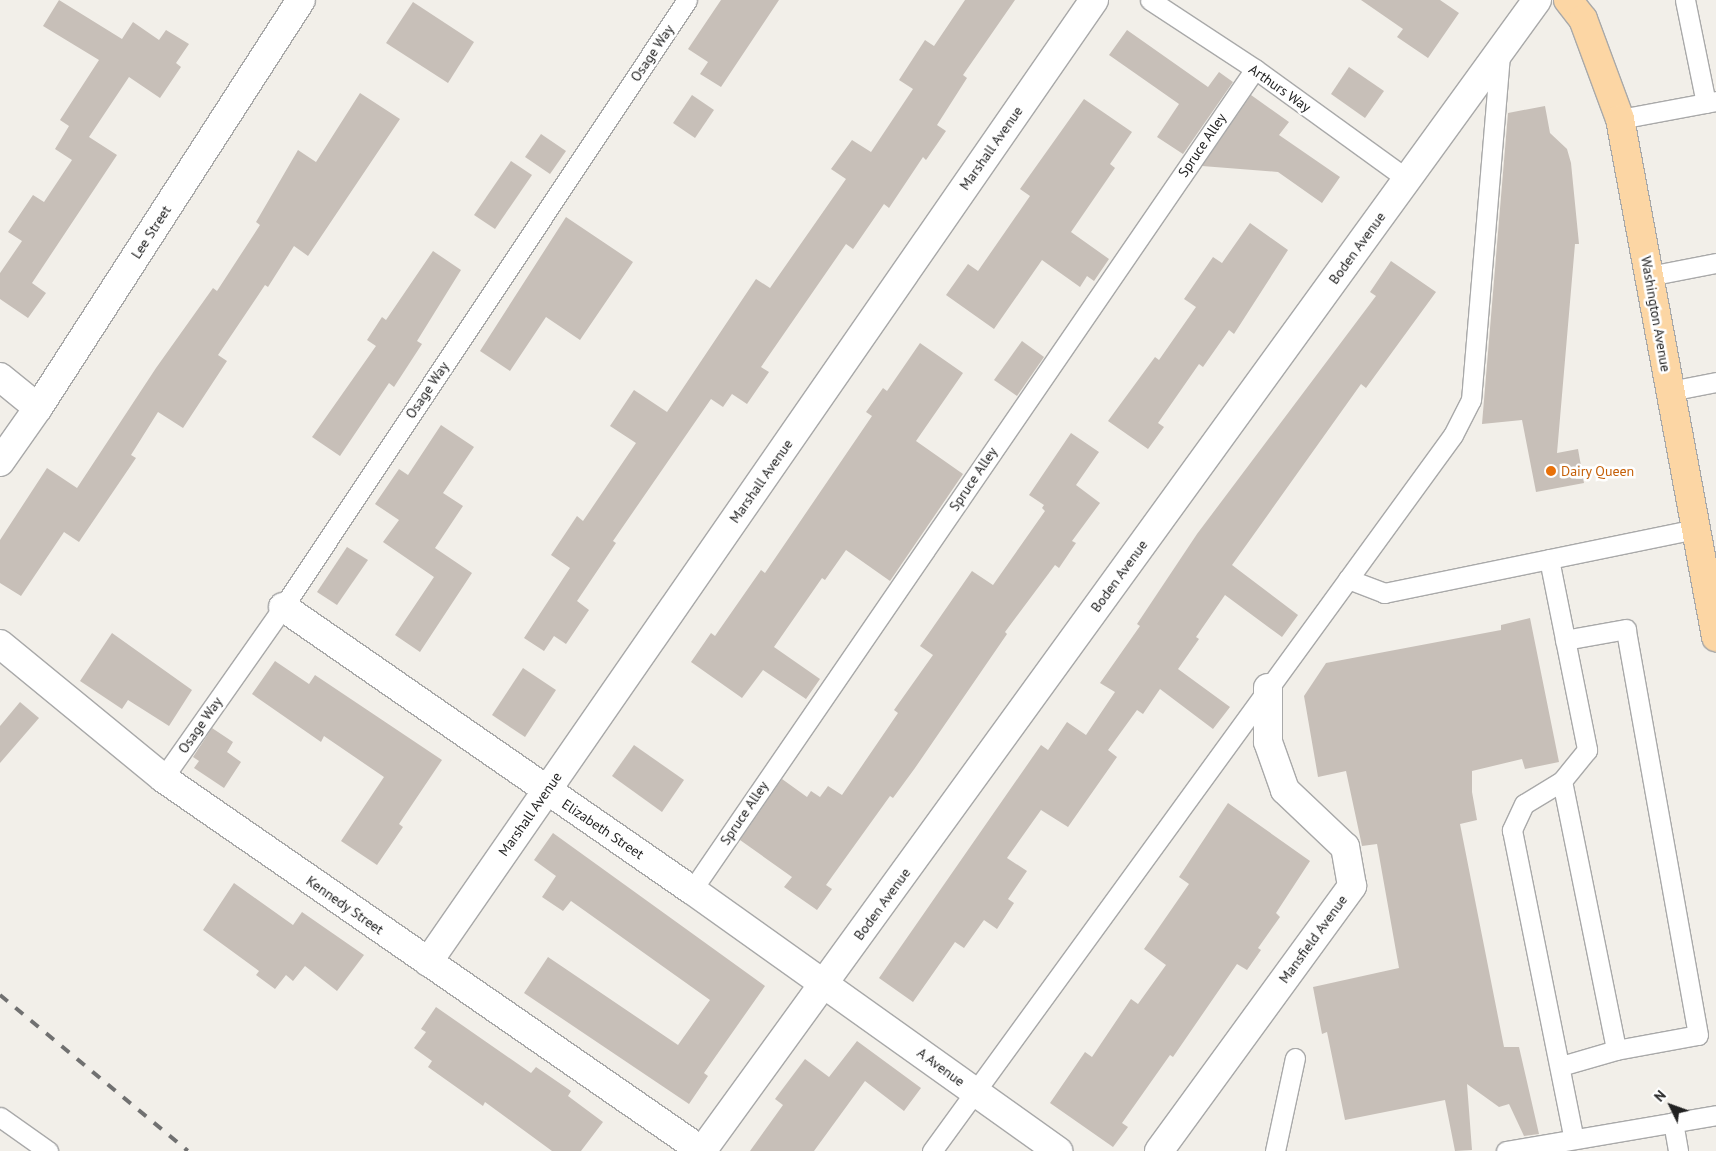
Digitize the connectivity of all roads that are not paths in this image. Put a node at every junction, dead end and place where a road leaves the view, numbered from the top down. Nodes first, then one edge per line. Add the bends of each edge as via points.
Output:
1 (301, 0) edge
2 (687, 0) edge
3 (1094, 0) edge
4 (1150, 0) edge
5 (1537, 0) edge
6 (1568, 0) edge
7 (1685, 0) edge
8 (1501, 50) junction
9 (1254, 69) junction
10 (1711, 102) edge
11 (1620, 119) junction
12 (1407, 179) junction
13 (1716, 263) edge
14 (1649, 276) junction
15 (0, 377) edge
16 (1716, 382) edge
17 (1670, 391) junction
18 (38, 408) junction
19 (0, 462) edge
20 (1696, 529) junction
21 (1549, 559) junction
22 (1348, 579) junction
23 (283, 607) junction
24 (1716, 637) edge
25 (1565, 640) junction
26 (0, 644) edge
27 (1268, 688) junction
28 (164, 778) junction
29 (1562, 781) junction
30 (546, 790) junction
31 (692, 890) junction
32 (428, 962) junction
33 (824, 983) junction
34 (1616, 1050) junction
35 (1295, 1058) dead end
36 (1561, 1066) junction
37 (975, 1092) junction
38 (1716, 1115) edge
39 (0, 1117) edge
40 (1673, 1122) junction
41 (1574, 1139) junction
42 (48, 1151) edge
43 (702, 1151) edge
44 (932, 1151) edge
45 (1058, 1151) edge
46 (1158, 1151) edge
47 (1275, 1151) edge
48 (1506, 1151) edge
49 (1678, 1151) edge

1 - 18 street, Lee Street
2 - 23 lane, Osage Way
3 - 30 street, Marshall Avenue
4 - 9 lane, Arthurs Way
5 - 8 street, Boden Avenue
6 - 11 main road, Washington Avenue via 1583,19
7 - 10 lane
8 - 12 street, Boden Avenue
8 - 22 lane via 1471,400 1453,435
9 - 12 lane, Arthurs Way
9 - 31 lane, Spruce Alley
10 - 11 lane
11 - 14 main road, Washington Avenue
12 - 33 street, Boden Avenue
13 - 14 lane
14 - 17 main road, Washington Avenue
15 - 18 street
16 - 17 lane
17 - 20 main road, Washington Avenue
18 - 19 street, Lee Street
20 - 21 lane
20 - 24 main road, Washington Avenue
21 - 22 lane via 1384,593
21 - 25 lane
22 - 27 lane
23 - 28 lane, Osage Way
23 - 30 street, Elizabeth Street
25 - 29 lane via 1587,750
25 - 34 lane via 1626,629 1698,1035
26 - 28 street, Kennedy Street
27 - 37 lane
27 - 46 street, Mansfield Avenue via 1268,742 1285,790 1345,847 1352,886
28 - 32 street, Kennedy Street
29 - 34 lane
29 - 36 lane via 1524,804 1512,830
30 - 31 street, Elizabeth Street
30 - 32 street, Marshall Avenue
31 - 33 street, Elizabeth Street
32 - 43 street, Kennedy Street
33 - 37 street, A Avenue
33 - 43 street, Boden Avenue
34 - 36 lane
35 - 47 lane
36 - 41 lane
37 - 44 lane
37 - 45 street, A Avenue
38 - 40 lane
39 - 42 lane
40 - 41 lane
40 - 49 lane
41 - 48 lane

